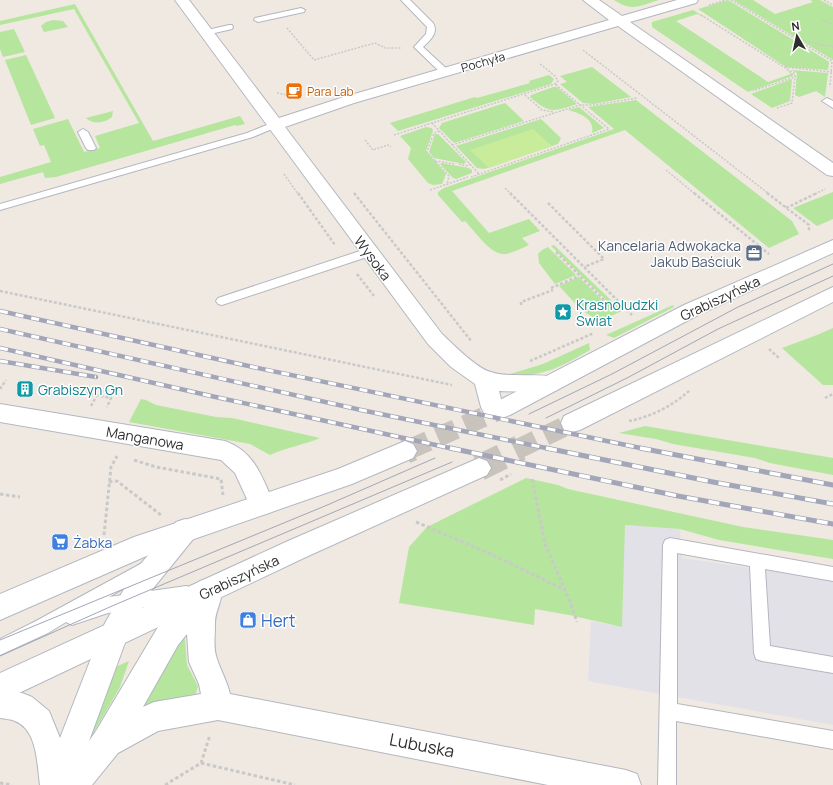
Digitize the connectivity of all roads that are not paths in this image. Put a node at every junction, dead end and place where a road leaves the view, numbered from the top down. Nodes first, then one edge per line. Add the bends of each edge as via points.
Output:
1 (182, 0) edge
2 (405, 0) edge
3 (590, 0) edge
4 (691, 0) edge
5 (299, 7) dead end
6 (256, 18) dead end
7 (620, 21) junction
8 (227, 25) dead end
9 (205, 30) junction
10 (446, 72) junction
11 (274, 125) junction
12 (83, 132) dead end
13 (91, 148) dead end
14 (831, 178) edge
15 (0, 207) edge
16 (833, 246) edge
17 (369, 252) junction
18 (833, 294) edge
19 (222, 301) dead end
20 (484, 379) junction
21 (549, 384) junction
22 (0, 413) edge
23 (572, 423) tunnel mouth
24 (405, 451) tunnel mouth
25 (479, 468) tunnel mouth
26 (262, 504) junction
27 (175, 524) junction
28 (160, 559) junction
29 (757, 560) junction
30 (833, 574) edge
31 (209, 590) junction
32 (132, 601) junction
33 (0, 607) edge
34 (42, 627) junction
35 (114, 634) junction
36 (0, 647) edge
37 (833, 665) edge
38 (0, 688) edge
39 (0, 704) edge
40 (668, 711) junction
41 (215, 718) junction
42 (833, 740) edge
43 (107, 742) junction
44 (55, 785) edge
45 (59, 785) edge
46 (70, 785) edge
47 (626, 785) edge
48 (667, 785) edge

1 - 9 street, Wysoka
2 - 10 lane via 431,24 430,34 418,48
3 - 7 street
4 - 7 street, Pochyła
5 - 6 lane
7 - 10 street, Pochyła
7 - 14 street
8 - 9 lane
9 - 11 street, Wysoka
10 - 11 street, Pochyła
11 - 15 lane via 252,134
11 - 17 street, Wysoka
12 - 13 lane
16 - 21 street, Grabiszyńska via 691,310
17 - 19 lane
17 - 20 street, Wysoka via 435,339
18 - 23 street
20 - 21 street
20 - 21 street, Grabiszyńska via 497,408
22 - 26 street, Manganowa via 225,451 242,464
24 - 26 street via 344,477
25 - 31 street, Grabiszyńska
26 - 27 street
27 - 28 street
27 - 33 street via 143,545
28 - 32 street via 142,582
28 - 34 lane
29 - 30 lane
29 - 37 lane via 762,653
29 - 40 lane via 670,545
31 - 32 lane
31 - 35 street, Grabiszyńska
31 - 41 street via 201,621 201,649 203,662 213,681
31 - 43 street via 168,636
32 - 34 lane via 108,605
32 - 35 street
34 - 36 lane
35 - 38 street, Grabiszyńska
35 - 45 street
39 - 44 street via 22,707 39,721 49,747
40 - 42 lane
40 - 48 lane
41 - 43 street, Lubuska via 154,717
41 - 47 street, Lubuska
43 - 46 street

